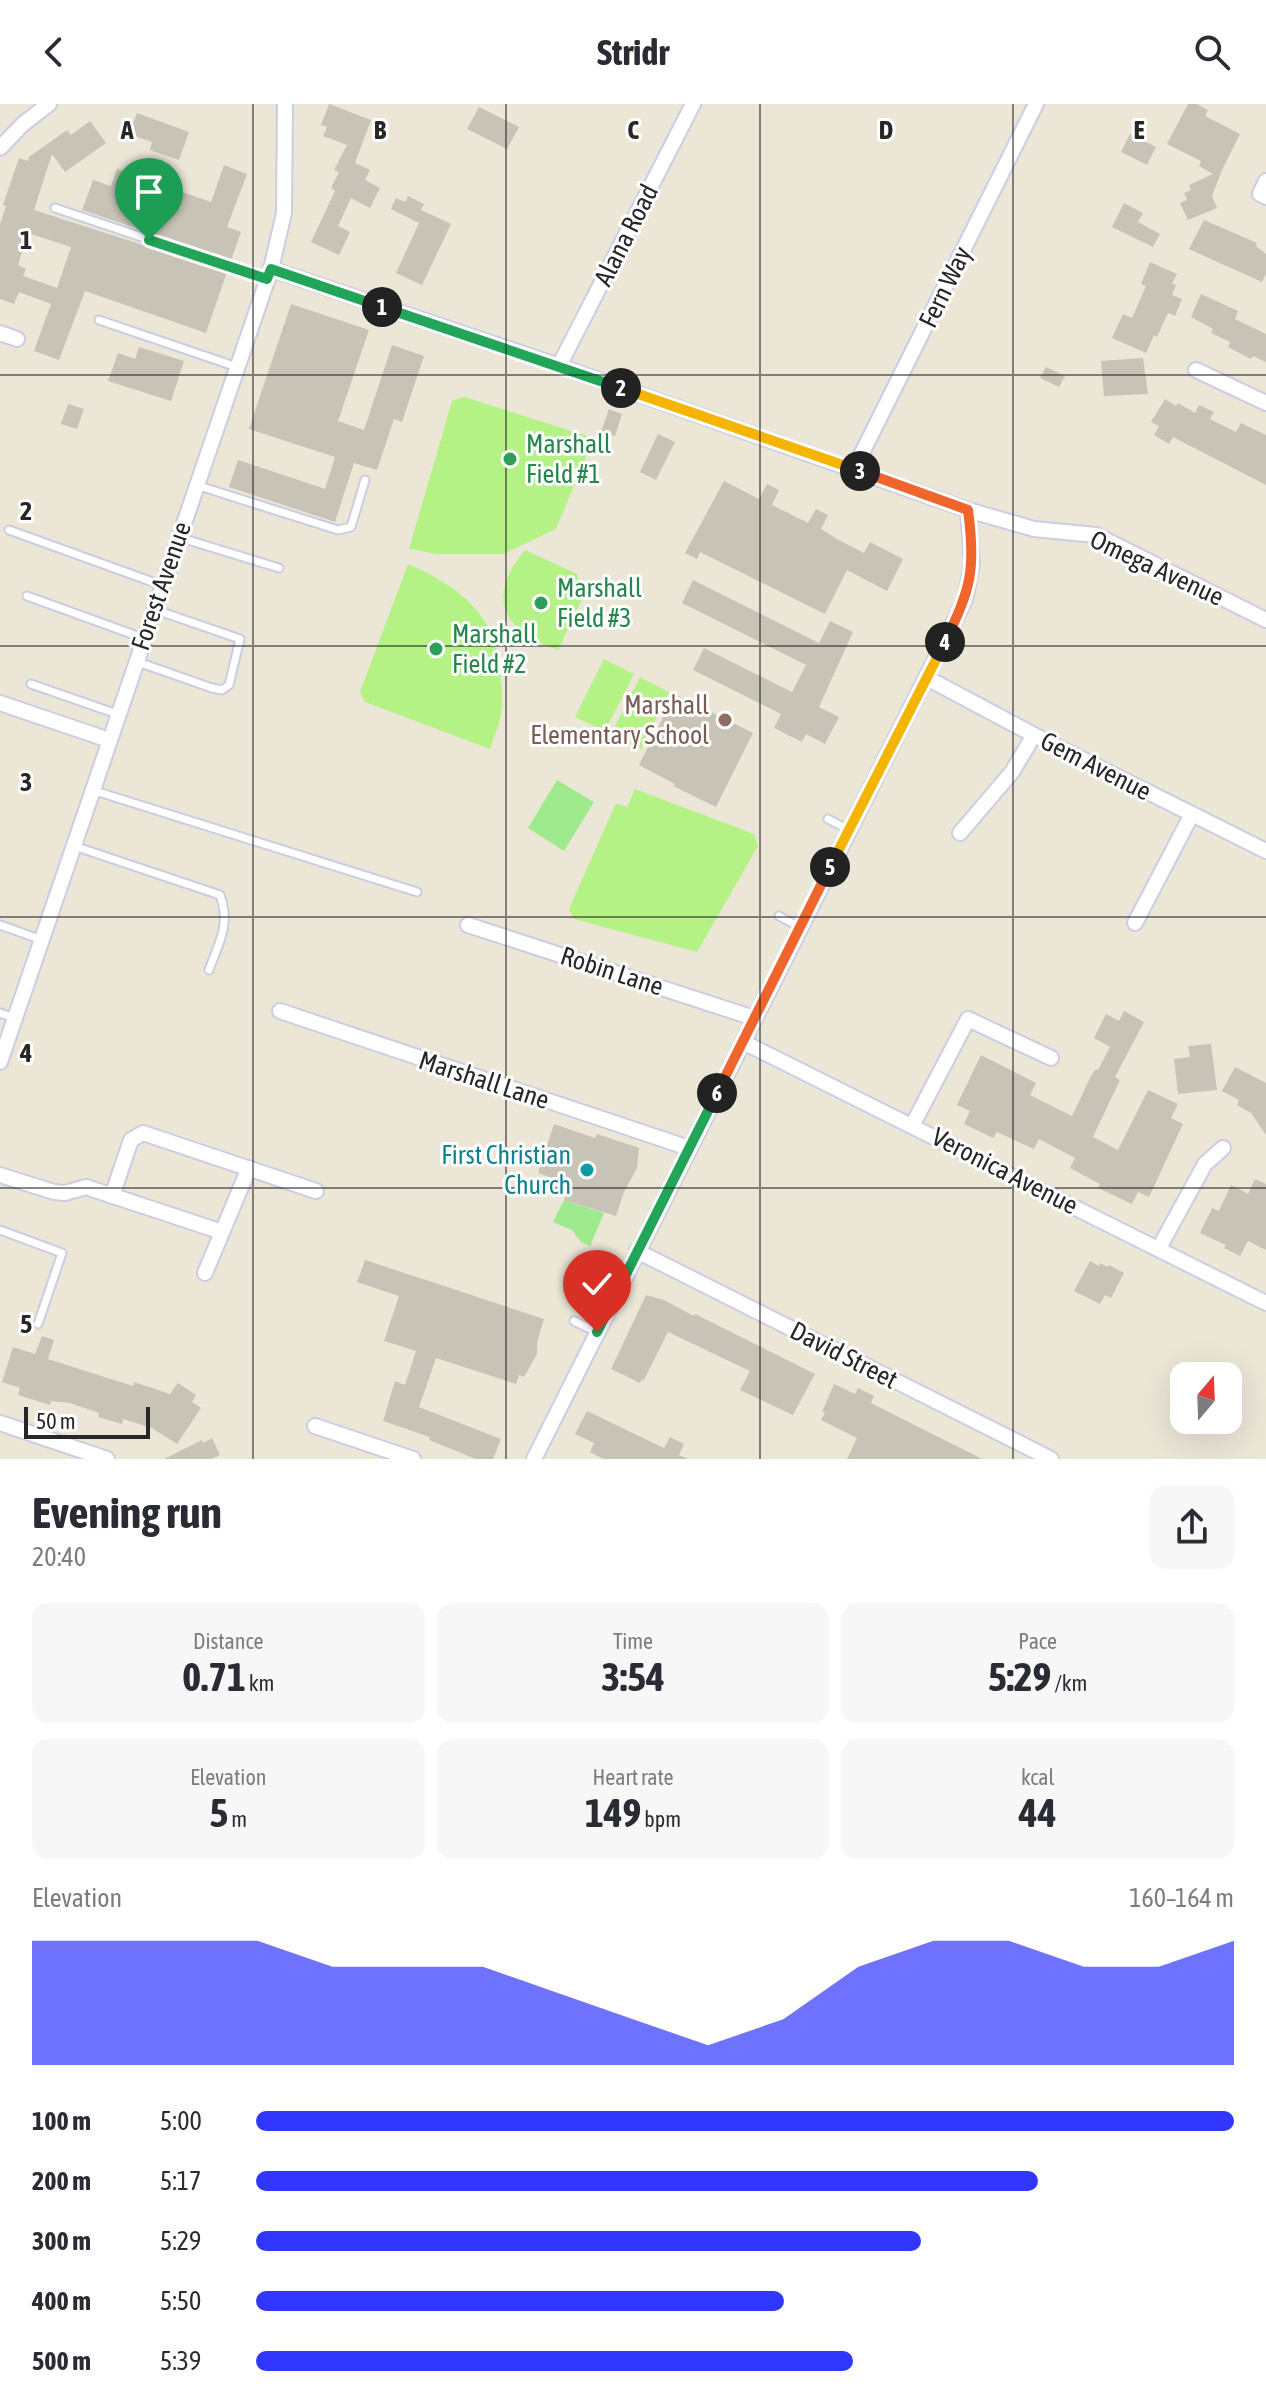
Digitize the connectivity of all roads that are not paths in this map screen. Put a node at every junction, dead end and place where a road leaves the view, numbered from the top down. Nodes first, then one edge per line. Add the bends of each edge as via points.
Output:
1 (49, 104) edge
2 (285, 104) edge
3 (693, 104) edge
4 (1036, 104) edge
5 (0, 148) edge
6 (55, 208) dead end
7 (269, 274) junction
8 (99, 320) dead end
9 (0, 333) edge
10 (17, 339) dead end
11 (559, 366) junction
12 (237, 367) junction
13 (1196, 370) dead end
14 (1266, 403) edge
15 (854, 469) junction
16 (365, 480) dead end
17 (196, 485) junction
18 (968, 510) junction
19 (9, 530) dead end
20 (178, 537) junction
21 (279, 568) dead end
22 (161, 585) junction
23 (27, 596) dead end
24 (153, 609) junction
25 (1266, 620) edge
26 (143, 638) junction
27 (135, 661) junction
28 (927, 678) junction
29 (31, 684) dead end
30 (0, 703) edge
31 (117, 714) junction
32 (1034, 735) junction
33 (109, 740) junction
34 (92, 790) junction
35 (1192, 814) junction
36 (828, 819) dead end
37 (849, 830) junction
38 (960, 833) dead end
39 (74, 846) junction
40 (1266, 851) edge
41 (417, 892) dead end
42 (779, 916) dead end
43 (1135, 923) dead end
44 (0, 925) edge
45 (468, 925) dead end
46 (800, 927) junction
47 (42, 940) junction
48 (209, 970) dead end
49 (280, 1011) dead end
50 (0, 1013) edge
51 (15, 1018) junction
52 (754, 1018) junction
53 (743, 1042) junction
54 (1051, 1058) dead end
55 (0, 1062) edge
56 (913, 1124) junction
57 (689, 1148) junction
58 (1223, 1148) dead end
59 (249, 1168) junction
60 (0, 1175) edge
61 (316, 1191) dead end
62 (112, 1196) junction
63 (0, 1230) edge
64 (222, 1232) junction
65 (1159, 1248) junction
66 (637, 1251) junction
67 (205, 1273) dead end
68 (592, 1290) dead end
69 (613, 1300) junction
70 (1266, 1303) edge
71 (574, 1321) dead end
72 (38, 1324) dead end
73 (597, 1332) junction
74 (0, 1423) edge
75 (315, 1426) dead end
76 (107, 1459) edge
77 (413, 1459) edge
78 (534, 1459) edge
79 (1051, 1459) edge

1 - 5 street
2 - 7 street, Forest Avenue via 284,213
3 - 11 street, Alana Road
4 - 15 street, Fern Way
6 - 7 lane
7 - 11 street, Omega Avenue
7 - 12 street, Forest Avenue
8 - 12 lane
9 - 10 street
11 - 15 street, Omega Avenue
12 - 17 street, Forest Avenue
13 - 14 street
15 - 18 street, Omega Avenue
16 - 17 lane via 351,527 338,530
17 - 20 street, Forest Avenue
18 - 25 street, Omega Avenue via 1034,529 1096,535
18 - 28 street via 968,592
19 - 22 lane
20 - 21 lane
20 - 22 street, Forest Avenue
22 - 24 street, Forest Avenue
23 - 26 lane
24 - 26 street, Forest Avenue
24 - 27 lane via 242,641 227,688 212,688
26 - 27 street, Forest Avenue
27 - 31 street, Forest Avenue
28 - 32 street, Gem Avenue
28 - 37 street
29 - 31 lane
30 - 33 street
31 - 33 street, Forest Avenue
32 - 35 street, Gem Avenue
32 - 38 street via 1012,772
33 - 34 street, Forest Avenue
34 - 39 street, Forest Avenue
34 - 41 lane
35 - 40 street, Gem Avenue
35 - 43 street
36 - 37 lane
37 - 46 street
39 - 47 street, Forest Avenue
39 - 48 lane via 220,895 225,926
42 - 46 lane
44 - 47 lane
45 - 52 street, Robin Lane
46 - 52 street
47 - 51 street, Forest Avenue
49 - 57 street, Marshall Lane
50 - 51 lane
51 - 55 street, Forest Avenue
52 - 53 street
53 - 56 street, Veronica Avenue
53 - 57 street
54 - 56 street via 968,1019
56 - 65 street, Veronica Avenue
57 - 66 street
58 - 65 street via 1205,1164
59 - 61 street
59 - 62 street via 139,1133 131,1140
59 - 64 street
60 - 62 street via 54,1192 86,1187
62 - 64 street
63 - 72 lane via 62,1253
64 - 67 street
65 - 70 street, Veronica Avenue
66 - 69 street
66 - 79 street, David Street
68 - 69 lane
69 - 73 street
71 - 73 lane
73 - 78 street
74 - 76 street
75 - 77 street

